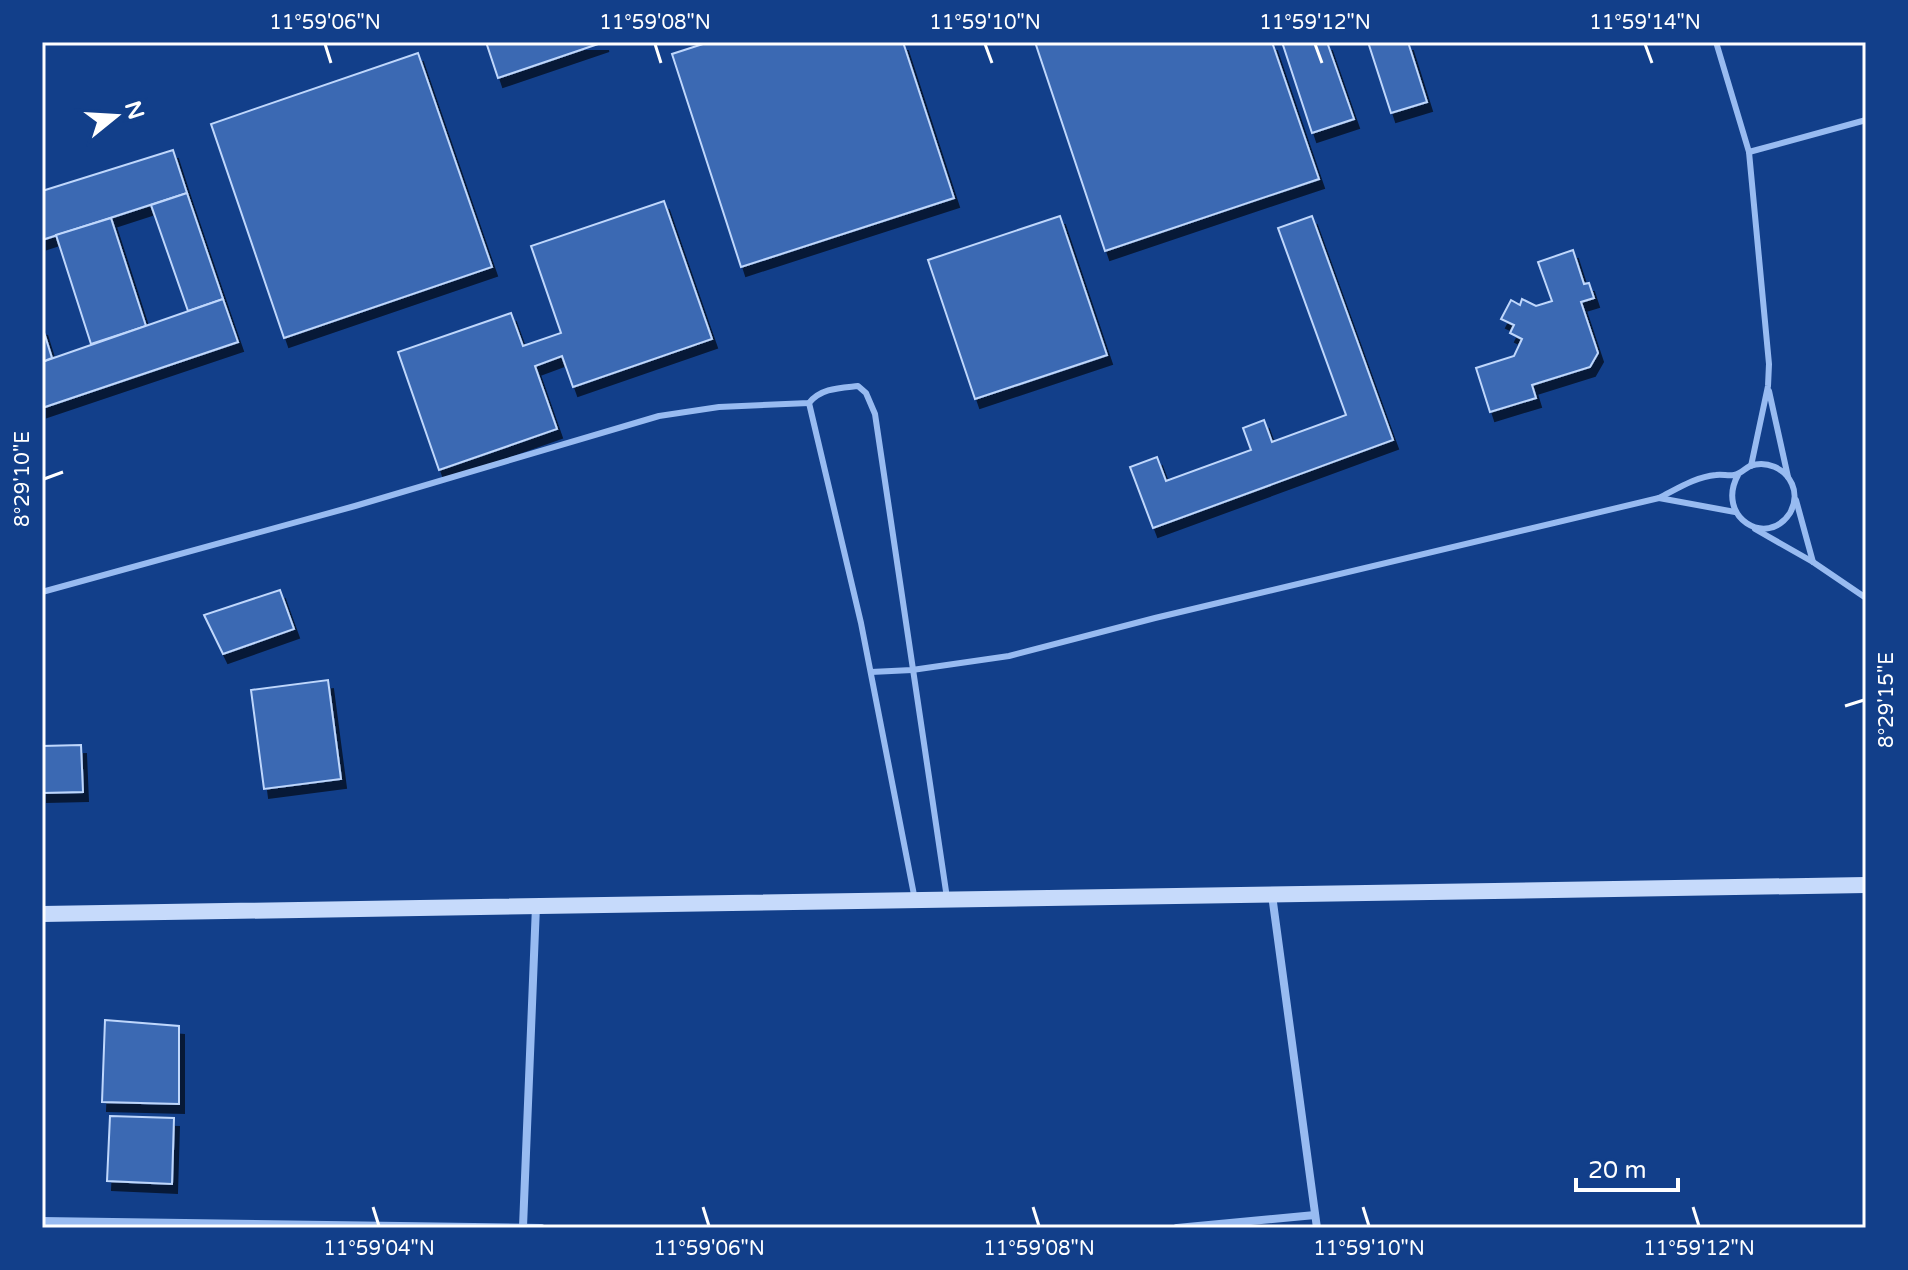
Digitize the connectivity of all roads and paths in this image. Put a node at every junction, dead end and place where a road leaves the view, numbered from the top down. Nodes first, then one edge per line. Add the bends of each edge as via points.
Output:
1 (1716, 42) edge
2 (1866, 120) edge
3 (1749, 152) junction
4 (1768, 386) junction
5 (809, 403) junction
6 (1751, 466) junction
7 (1738, 475) junction
8 (1788, 477) junction
9 (1795, 497) junction
10 (1659, 498) junction
11 (1735, 512) junction
12 (1749, 525) junction
13 (1813, 562) junction
14 (42, 592) edge
15 (1866, 598) edge
16 (912, 670) junction
17 (871, 672) junction
18 (1866, 885) edge
19 (1272, 894) junction
20 (948, 901) junction
21 (916, 902) junction
22 (536, 906) junction
23 (42, 914) edge
24 (1315, 1215) junction
25 (42, 1221) edge
26 (103, 1225) edge
27 (523, 1227) edge
28 (541, 1228) edge
29 (1177, 1228) edge
30 (1317, 1228) edge

1 - 3 lane
2 - 3 lane
3 - 4 lane
4 - 6 lane
4 - 8 lane
5 - 14 lane via 659,416
5 - 16 lane via 833,388 858,386 875,414
5 - 17 lane
6 - 7 lane
6 - 8 lane via 1765,464
7 - 10 lane via 1694,480
7 - 11 lane via 1732,486
8 - 9 lane
9 - 12 lane via 1785,520 1774,527
9 - 13 lane
10 - 11 lane
10 - 16 lane via 1009,656
11 - 12 lane
12 - 13 lane
13 - 15 lane
16 - 17 lane
16 - 20 lane
17 - 21 lane
18 - 19 street
19 - 20 street
19 - 24 street
20 - 21 street
21 - 22 street
22 - 23 street
22 - 27 street
24 - 29 street
24 - 30 street
25 - 26 street
26 - 27 street
27 - 28 street

